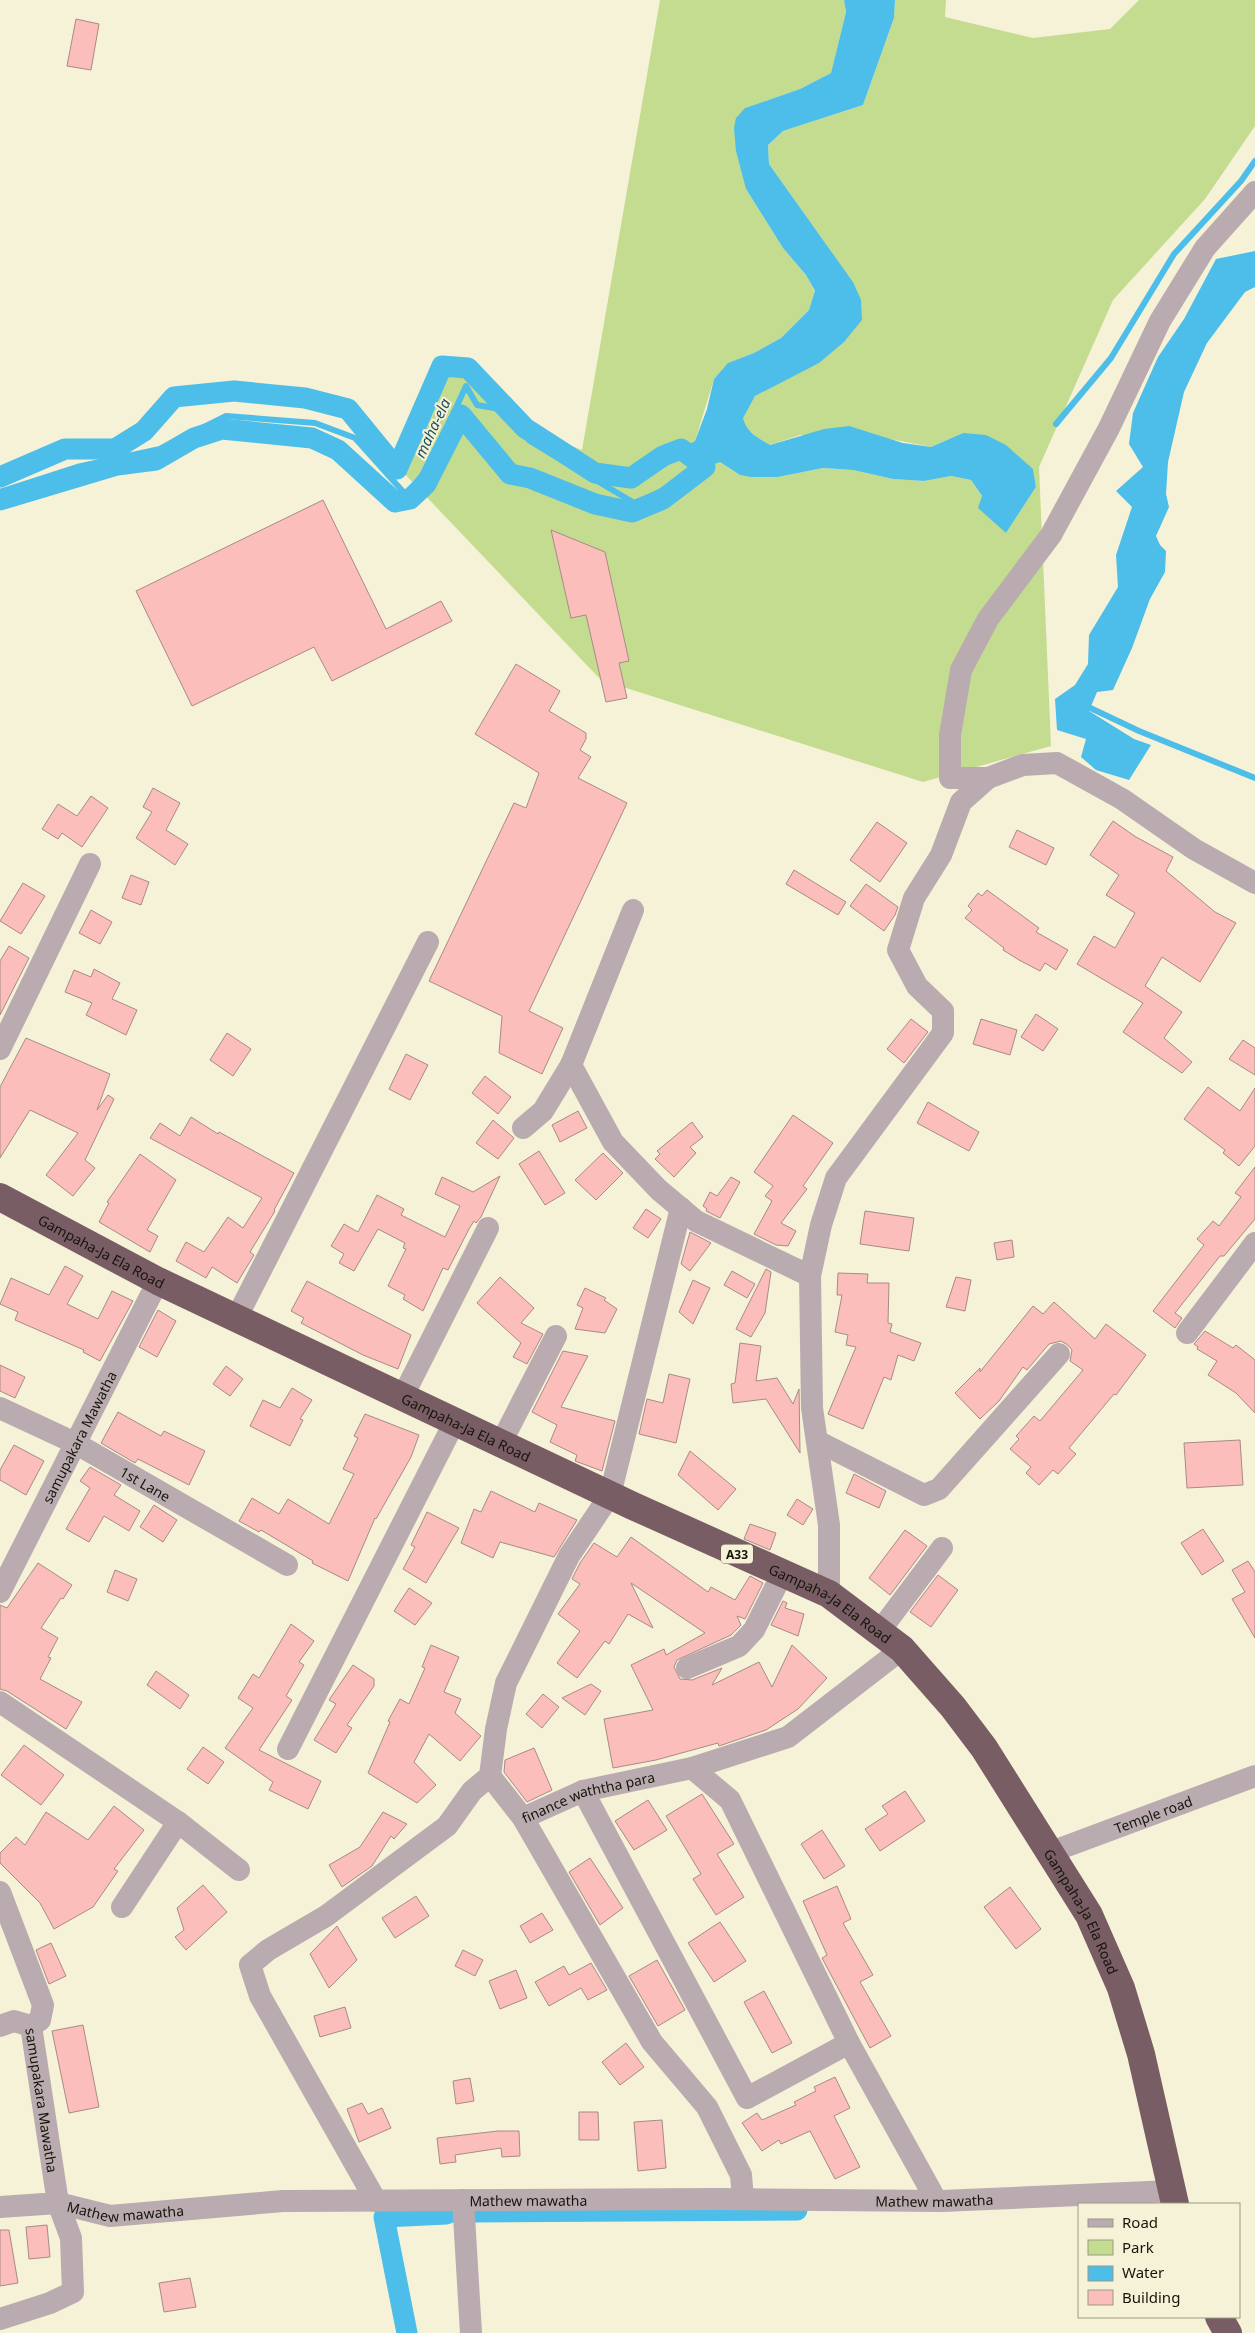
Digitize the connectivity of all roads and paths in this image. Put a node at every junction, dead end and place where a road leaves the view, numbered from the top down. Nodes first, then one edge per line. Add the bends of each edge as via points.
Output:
1 (1255, 192) edge
2 (988, 778) junction
3 (90, 864) dead end
4 (1255, 883) edge
5 (633, 910) dead end
6 (428, 942) dead end
7 (0, 1049) edge
8 (571, 1065) junction
9 (523, 1128) dead end
10 (0, 1197) edge
11 (681, 1208) junction
12 (488, 1228) dead end
13 (1255, 1243) edge
14 (810, 1276) junction
15 (158, 1281) junction
16 (237, 1317) junction
17 (1187, 1333) dead end
18 (556, 1336) dead end
19 (1058, 1354) dead end
20 (403, 1396) junction
21 (0, 1408) edge
22 (455, 1421) junction
23 (817, 1441) junction
24 (75, 1443) junction
25 (501, 1443) junction
26 (610, 1495) junction
27 (942, 1548) dead end
28 (287, 1565) dead end
29 (782, 1574) junction
30 (0, 1592) edge
31 (829, 1594) junction
32 (880, 1632) junction
33 (902, 1649) junction
34 (687, 1668) dead end
35 (0, 1702) edge
36 (288, 1749) dead end
37 (692, 1768) junction
38 (490, 1776) junction
39 (1255, 1776) edge
40 (583, 1791) junction
41 (523, 1818) junction
42 (178, 1822) junction
43 (1051, 1852) junction
44 (240, 1870) dead end
45 (0, 1892) edge
46 (122, 1907) dead end
47 (0, 2026) edge
48 (31, 2026) junction
49 (849, 2043) junction
50 (1173, 2197) edge
51 (743, 2199) junction
52 (463, 2200) junction
53 (936, 2200) junction
54 (376, 2201) junction
55 (58, 2203) junction
56 (0, 2207) edge
57 (0, 2318) edge
58 (1220, 2318) edge
59 (471, 2333) edge
60 (1228, 2333) edge

1 - 2 street via 1205,248 1160,321 1109,428 1051,535 988,619 961,670 950,735 950,778
2 - 4 street via 1023,765 1057,763 1122,799 1194,849
2 - 14 street via 961,802 941,855 914,898 898,950 917,986 943,1011 943,1033 836,1178
3 - 7 street
5 - 8 street
6 - 16 street
8 - 9 street via 543,1111
8 - 11 street via 613,1142 658,1190
10 - 15 highway, Gampaha-Ja Ela Road / A33
11 - 14 street via 696,1221
11 - 26 street
12 - 20 street
13 - 17 street
14 - 23 street via 812,1408
15 - 16 highway, Gampaha-Ja Ela Road / A33
15 - 24 street, samupakara Mawatha
16 - 20 highway, Gampaha-Ja Ela Road / A33
18 - 25 street
19 - 23 street via 939,1489 924,1495
20 - 22 highway, Gampaha-Ja Ela Road / A33
21 - 24 street, 1st Lane
22 - 25 highway, Gampaha-Ja Ela Road / A33
22 - 36 street
23 - 31 street via 829,1525
24 - 28 street, 1st Lane
24 - 30 street, samupakara Mawatha
25 - 26 highway, Gampaha-Ja Ela Road / A33
26 - 29 highway, Gampaha-Ja Ela Road / A33
26 - 38 street via 570,1556 506,1683
27 - 32 street
29 - 31 highway, Gampaha-Ja Ela Road / A33
29 - 34 street via 754,1630 739,1646
31 - 32 highway, Gampaha-Ja Ela Road / A33
32 - 33 highway, Gampaha-Ja Ela Road / A33
33 - 37 street, finance waththa para via 788,1737
33 - 43 highway, Gampaha-Ja Ela Road / A33 via 984,1748
35 - 42 street
37 - 40 street, finance waththa para
37 - 49 street via 730,1800
38 - 41 street
38 - 54 street via 472,1792 447,1826 326,1916 268,1950 250,1965 260,1996
39 - 43 street, Temple road
40 - 41 street, finance waththa para
40 - 49 street via 747,2098
41 - 51 street, finance waththa para via 652,2042 707,2107 741,2175
42 - 44 street
42 - 46 street
43 - 50 highway, Gampaha-Ja Ela Road / A33 via 1089,1916 1121,1988 1141,2054
45 - 48 street, samupakara Mawatha via 43,2005 40,2020
47 - 48 street via 14,2021
48 - 55 street, samupakara Mawatha
49 - 53 street
50 - 53 street, Mathew mawatha
51 - 52 street, Mathew mawatha
51 - 53 street, Mathew mawatha
52 - 54 street, Mathew mawatha
52 - 59 street
54 - 55 street, Mathew mawatha via 283,2201 110,2216
55 - 56 street
55 - 57 street, Mathew mawatha via 71,2238 73,2292 50,2304
58 - 60 highway

